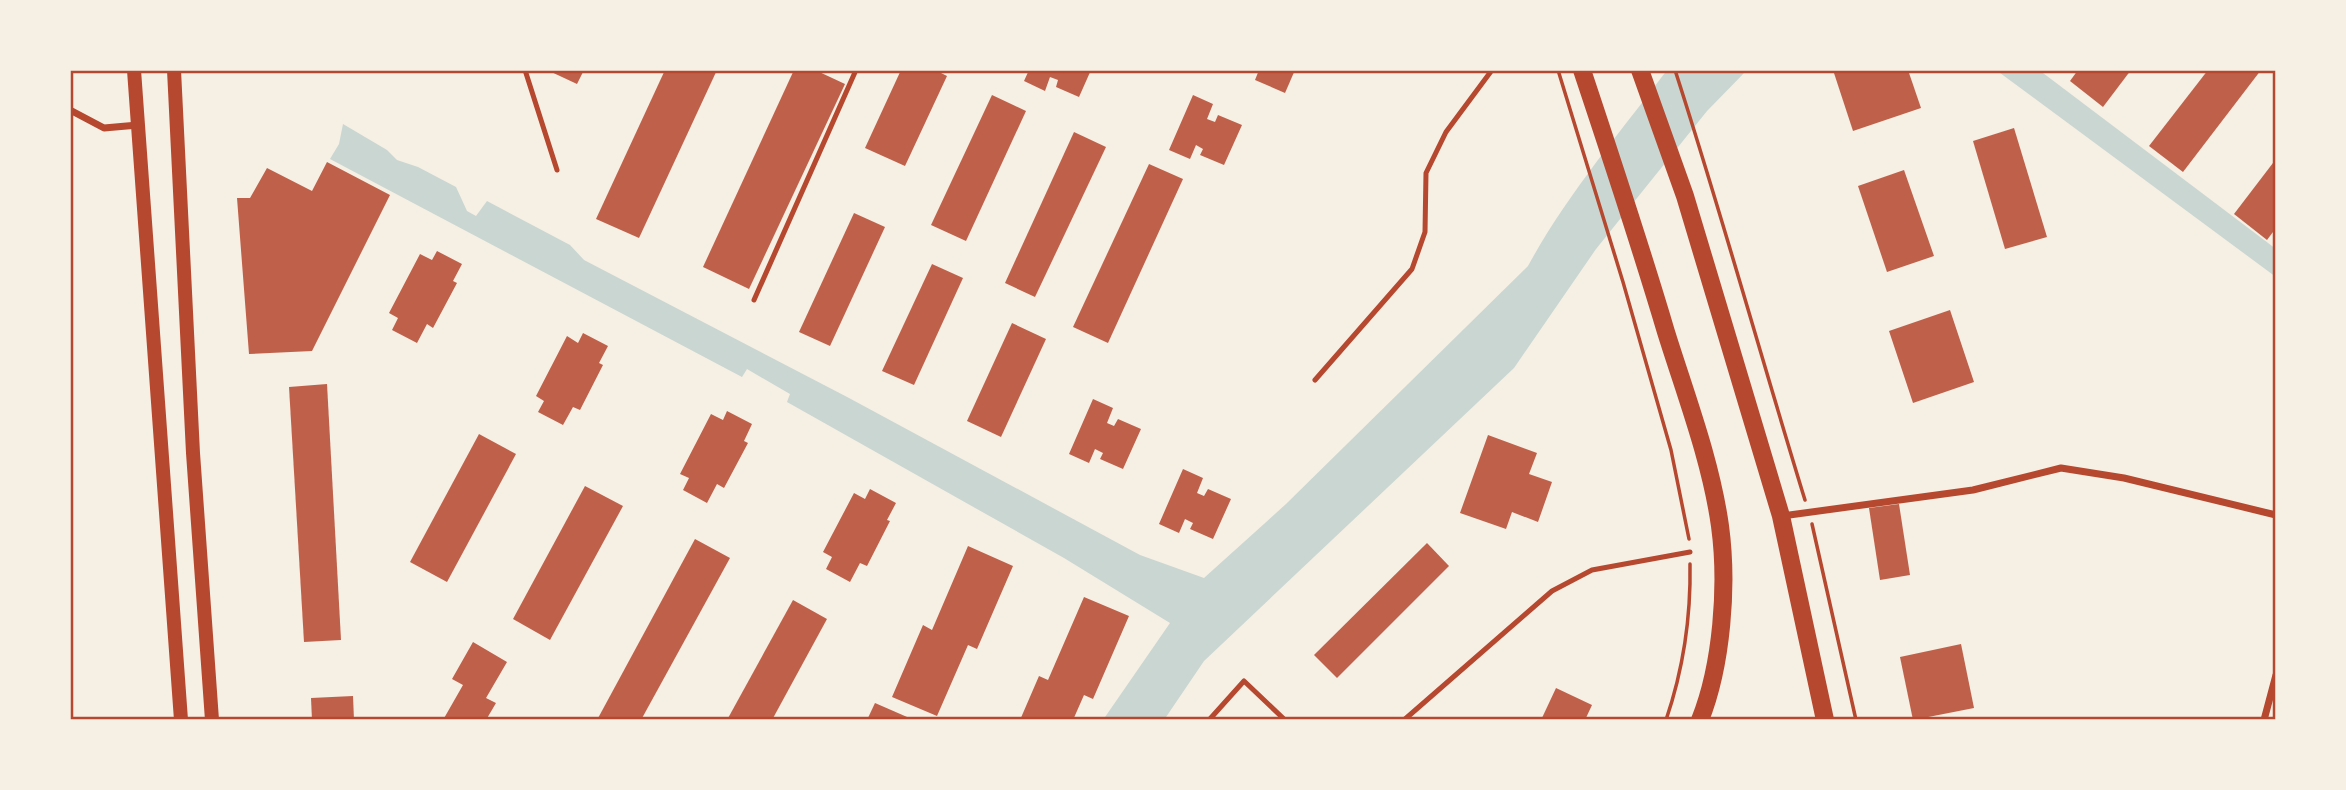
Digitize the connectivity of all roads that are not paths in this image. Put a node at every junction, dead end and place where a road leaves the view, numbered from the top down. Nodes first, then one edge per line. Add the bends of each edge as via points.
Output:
1 (134, 70) edge
2 (174, 70) edge
3 (525, 70) edge
4 (856, 70) edge
5 (1492, 70) edge
6 (1581, 70) edge
7 (1640, 70) edge
8 (70, 110) edge
9 (138, 125) junction
10 (557, 170) dead end
11 (754, 300) dead end
12 (1315, 380) dead end
13 (2276, 514) edge
14 (1781, 516) junction
15 (1690, 552) road end
16 (2276, 675) edge
17 (181, 720) edge
18 (212, 720) edge
19 (1209, 720) edge
20 (1285, 720) edge
21 (1404, 720) edge
22 (1700, 720) edge
23 (1825, 720) edge
24 (2264, 720) edge

1 - 9 main road
2 - 18 main road
3 - 10 lane
4 - 11 lane
5 - 12 lane via 1446,132 1426,173 1425,232 1412,269
6 - 22 main road via 1706,463 1720,527 1723,593 1718,648
7 - 14 main road via 1685,196
8 - 9 street via 104,128
9 - 17 main road
13 - 14 street via 2061,468 1973,489
14 - 23 main road
15 - 21 lane via 1592,570 1552,591
16 - 24 street
19 - 20 lane via 1244,681

